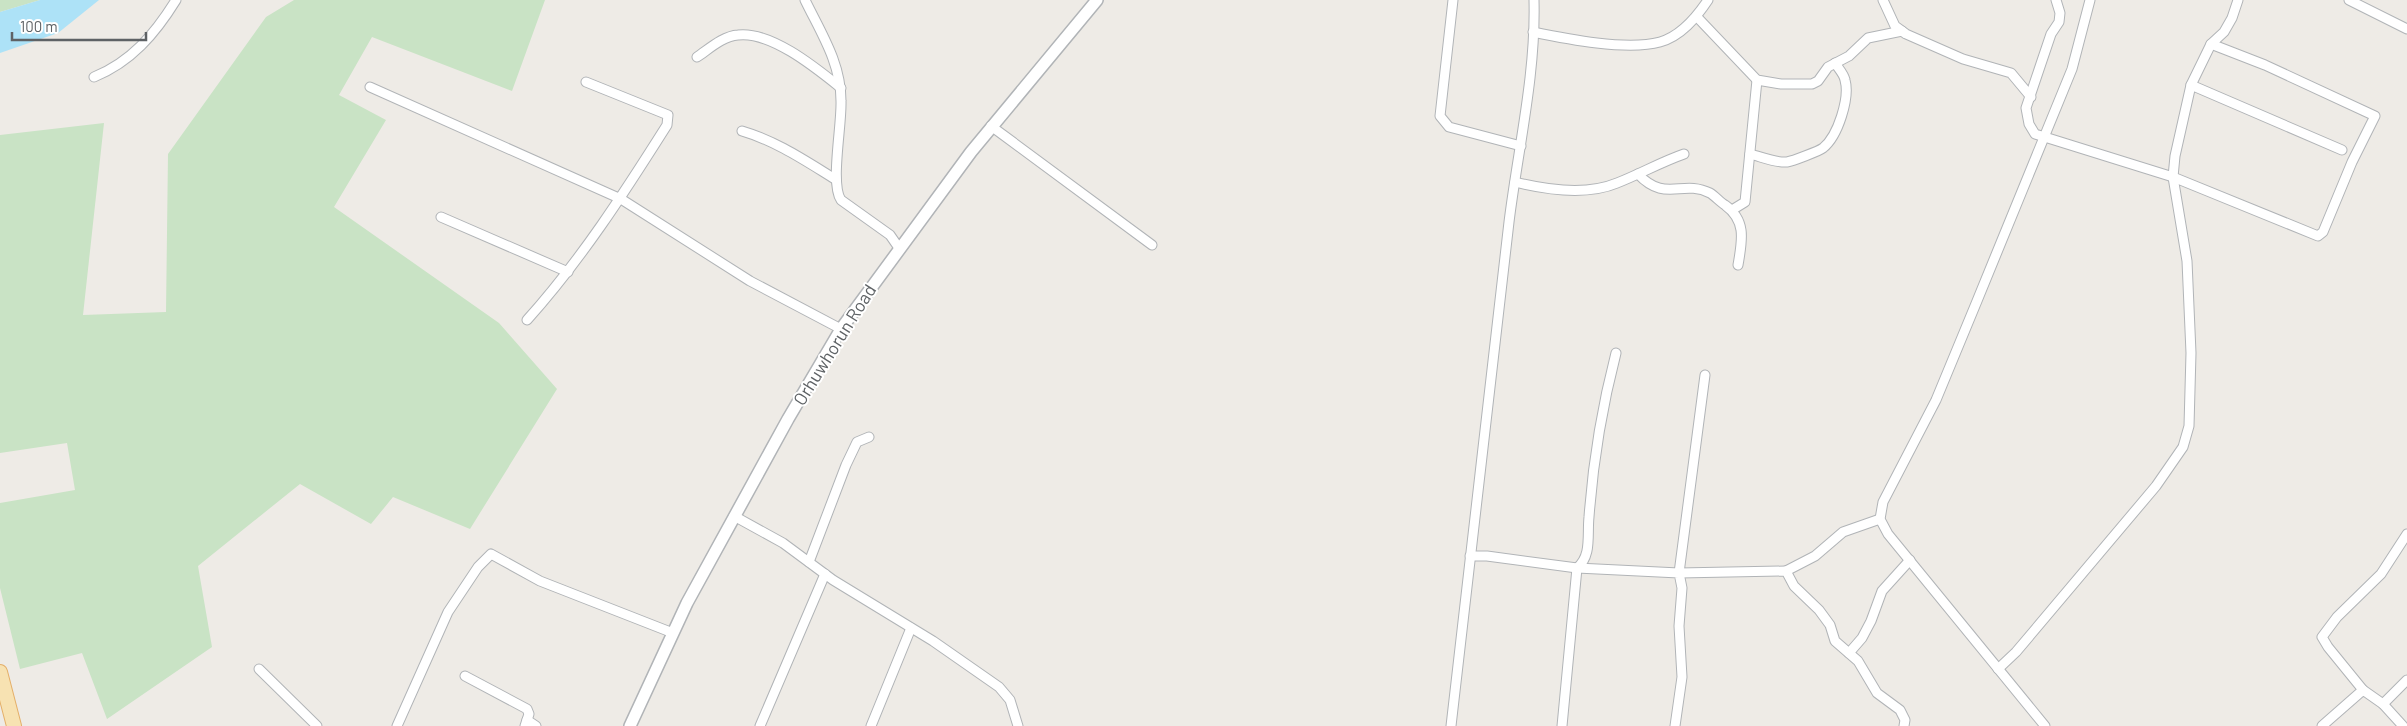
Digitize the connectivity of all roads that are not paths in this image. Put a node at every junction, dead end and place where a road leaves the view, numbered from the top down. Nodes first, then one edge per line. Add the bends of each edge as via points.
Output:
1 (176, 0) edge
2 (805, 0) edge
3 (1097, 0) edge
4 (1453, 0) edge
5 (1534, 0) edge
6 (1708, 0) edge
7 (1883, 0) edge
8 (2056, 0) edge
9 (2090, 0) edge
10 (2238, 0) edge
11 (2349, 0) edge
12 (1697, 17) junction
13 (2407, 30) edge
14 (1902, 31) junction
15 (1534, 32) junction
16 (2211, 44) junction
17 (697, 57) dead end
18 (1835, 63) junction
19 (94, 77) dead end
20 (1757, 80) junction
21 (586, 82) dead end
22 (2191, 85) junction
23 (370, 86) dead end
24 (841, 88) junction
25 (2030, 97) junction
26 (991, 126) junction
27 (742, 131) dead end
28 (2043, 138) junction
29 (1521, 146) junction
30 (2342, 150) dead end
31 (1684, 154) dead end
32 (1750, 154) junction
33 (1638, 174) junction
34 (2173, 177) junction
35 (835, 179) junction
36 (1515, 182) junction
37 (621, 199) junction
38 (1732, 210) junction
39 (441, 217) dead end
40 (1152, 245) dead end
41 (899, 248) junction
42 (1738, 265) dead end
43 (568, 272) junction
44 (527, 320) dead end
45 (842, 329) junction
46 (1616, 353) dead end
47 (1705, 375) dead end
48 (869, 437) dead end
49 (734, 516) junction
50 (1880, 519) junction
51 (2407, 534) edge
52 (1470, 556) junction
53 (1910, 560) junction
54 (809, 562) junction
55 (1577, 568) junction
56 (1786, 571) junction
57 (1679, 573) junction
58 (825, 574) junction
59 (911, 628) junction
60 (673, 633) junction
61 (1849, 653) junction
62 (259, 669) dead end
63 (1998, 669) junction
64 (0, 672) edge
65 (465, 676) dead end
66 (2407, 680) edge
67 (2363, 690) junction
68 (2383, 704) junction
69 (526, 723) edge
70 (14, 726) edge
71 (317, 726) edge
72 (397, 726) edge
73 (536, 726) edge
74 (630, 726) edge
75 (760, 726) edge
76 (871, 726) edge
77 (1018, 726) edge
78 (1451, 726) edge
79 (1562, 726) edge
80 (1675, 726) edge
81 (1904, 726) edge
82 (2045, 726) edge
83 (2322, 726) edge
84 (2403, 726) edge

1 - 19 street via 159,28 129,58
2 - 24 street via 830,50
3 - 26 street, Orhuwhorun Road
4 - 29 street via 1440,116 1449,127
5 - 15 street
6 - 12 street
7 - 14 street via 1895,26
8 - 25 street via 2059,22 2051,34
9 - 28 street via 2072,69
10 - 16 street via 2224,32
11 - 13 street
12 - 15 street via 1662,42 1643,45 1595,42
12 - 20 street
14 - 18 street via 1868,38 1849,56
14 - 25 street via 1963,59 2011,73
15 - 29 street
16 - 22 street
16 - 34 street via 2375,116 2323,232 2318,236
17 - 24 street via 729,37 739,34 753,36 788,50
18 - 20 street via 1812,84
18 - 32 street via 1845,79 1846,92 1831,140 1822,149 1790,162
20 - 32 street
21 - 37 street via 668,115 667,125
22 - 30 street
22 - 34 street via 2181,121
23 - 37 street
24 - 35 street via 841,129
25 - 28 street via 2026,108 2029,124 2035,134
26 - 40 street
26 - 41 street, Orhuwhorun Road
27 - 35 street via 783,147
28 - 34 street
28 - 50 street via 1936,400 1883,502
29 - 36 street
31 - 33 street
32 - 38 street via 1745,202
33 - 36 street via 1616,184 1590,190 1538,187
33 - 38 street via 1655,188 1701,190
34 - 63 street via 2187,261 2191,353 2189,426 2182,447 2156,486 2016,652
35 - 41 street via 841,200 890,236
36 - 52 street
37 - 43 street
37 - 45 street via 750,281
38 - 42 street via 1742,229
39 - 43 street
41 - 45 street, Orhuwhorun Road
43 - 44 street
45 - 49 street, Orhuwhorun Road
46 - 55 street via 1604,398 1587,553
47 - 57 street
48 - 54 street via 857,442 846,464
49 - 54 street via 783,543
49 - 60 street, Orhuwhorun Road
50 - 53 street
50 - 56 street via 1843,532 1815,556
51 - 67 street via 2382,574 2322,637
52 - 55 street
52 - 78 street
53 - 61 street via 1882,591 1862,638
53 - 63 street
54 - 58 street
55 - 57 street
55 - 79 street
56 - 57 street
56 - 61 street via 1794,586 1830,625 1835,641
57 - 80 street via 1682,588 1682,678
58 - 59 street
58 - 75 street
59 - 76 street
59 - 77 street via 999,686 1010,700
60 - 72 street via 540,581 491,554 478,567 448,612
60 - 74 street, Orhuwhorun Road
61 - 81 street via 1858,661 1877,693 1900,710
62 - 71 street
63 - 82 street
64 - 70 main road
65 - 69 street via 527,709
66 - 68 street
67 - 68 street
67 - 83 street
68 - 84 street
69 - 73 street

